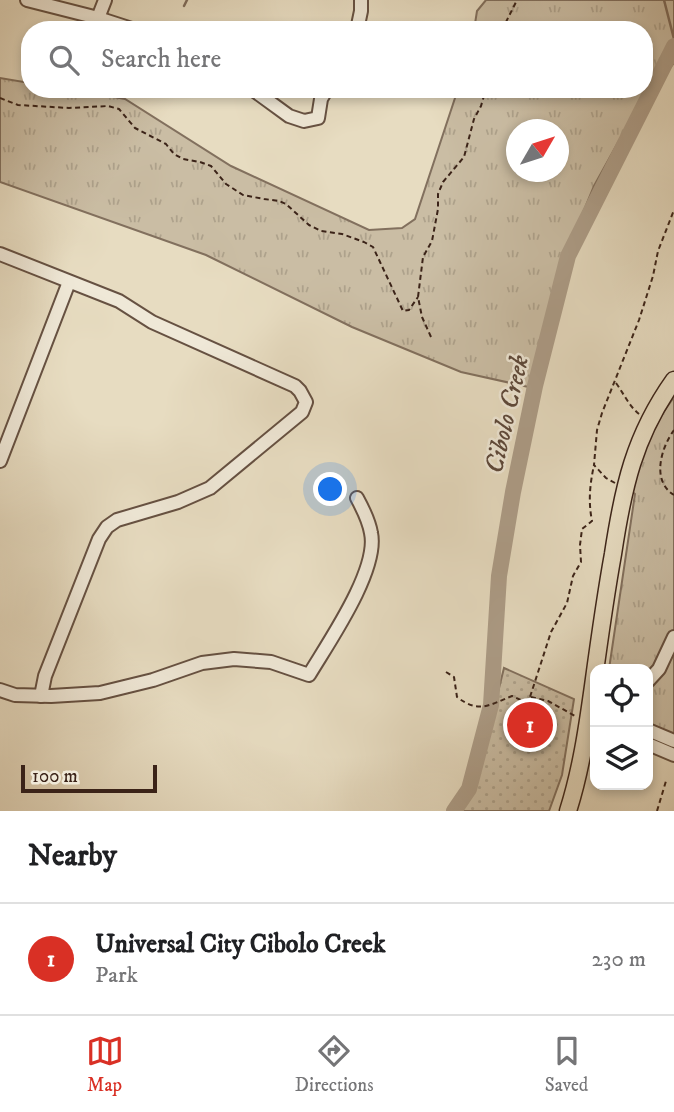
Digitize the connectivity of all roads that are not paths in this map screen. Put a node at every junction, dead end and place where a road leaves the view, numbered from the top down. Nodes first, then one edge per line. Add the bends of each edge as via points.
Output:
1 (27, 0) edge
2 (105, 0) edge
3 (361, 0) edge
4 (98, 18) junction
5 (107, 21) edge
6 (359, 21) edge
7 (264, 98) edge
8 (322, 98) edge
9 (0, 254) edge
10 (69, 282) junction
11 (674, 380) edge
12 (0, 461) edge
13 (357, 498) dead end
14 (674, 637) edge
15 (597, 664) edge
16 (653, 676) edge
17 (0, 690) edge
18 (41, 696) junction
19 (590, 723) edge
20 (653, 732) edge
21 (674, 741) edge
22 (653, 746) edge
23 (674, 755) edge
24 (568, 811) edge

1 - 4 street
2 - 4 street
3 - 6 street
4 - 5 street
7 - 8 street via 303,121 318,118
9 - 10 street
10 - 12 street
10 - 18 street via 119,301 152,322 295,386 310,402 210,488 107,527 45,676
11 - 15 main road via 648,421 625,487
13 - 18 street via 372,535 370,563 309,675 271,662 234,659 202,663 100,693
14 - 16 street
17 - 18 street
19 - 24 main road
20 - 21 street
22 - 23 street

